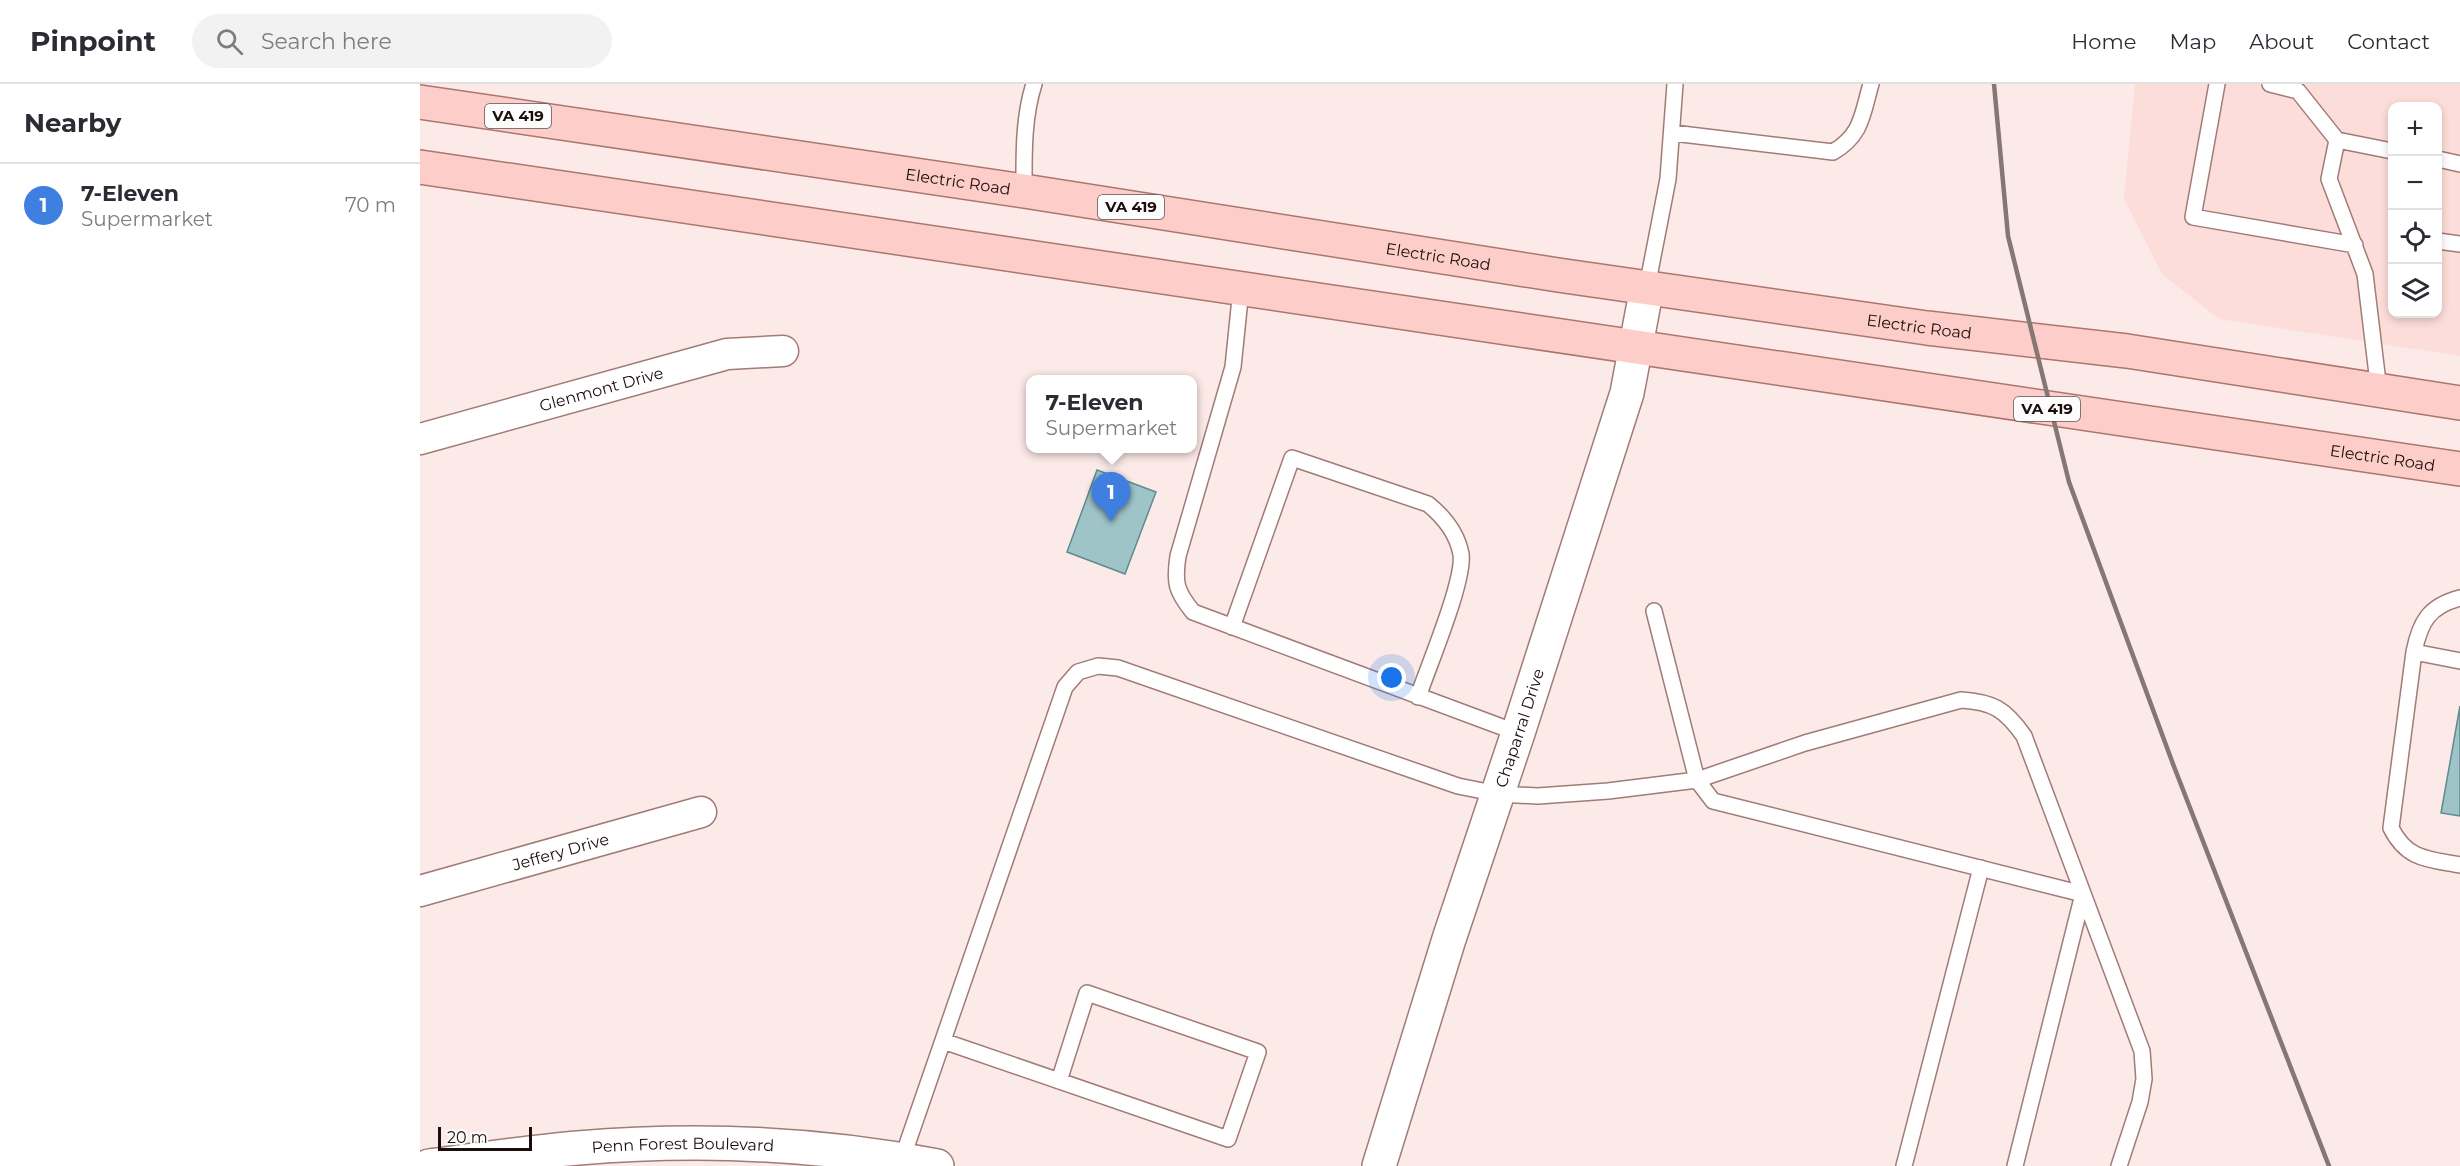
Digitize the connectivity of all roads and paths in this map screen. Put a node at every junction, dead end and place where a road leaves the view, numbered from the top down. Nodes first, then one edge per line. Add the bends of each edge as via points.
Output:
1 (1034, 84) edge
2 (1675, 84) edge
3 (1871, 84) edge
4 (2217, 84) edge
5 (2270, 84) edge
6 (420, 102) edge
7 (1673, 133) junction
8 (2337, 140) junction
9 (2388, 150) edge
10 (2442, 160) edge
11 (2460, 164) edge
12 (420, 167) edge
13 (1024, 190) junction
14 (2442, 242) edge
15 (2460, 244) edge
16 (2355, 245) junction
17 (1647, 287) junction
18 (1241, 289) junction
19 (1634, 348) junction
20 (783, 351) dead end
21 (2379, 391) junction
22 (2460, 403) edge
23 (420, 439) edge
24 (2460, 469) edge
25 (2460, 598) edge
26 (1654, 610) dead end
27 (1232, 627) junction
28 (2414, 652) junction
29 (2460, 661) edge
30 (1418, 697) junction
31 (1518, 733) junction
32 (1697, 780) junction
33 (1498, 794) junction
34 (701, 812) dead end
35 (2460, 865) edge
36 (1982, 868) junction
37 (420, 891) edge
38 (2083, 894) junction
39 (943, 1041) junction
40 (1059, 1081) junction
41 (901, 1163) edge
42 (429, 1166) edge
43 (937, 1166) edge
44 (1379, 1166) edge
45 (1904, 1166) edge
46 (2014, 1166) edge
47 (2119, 1166) edge

1 - 13 lane via 1024,155
2 - 7 lane
3 - 7 lane via 1858,128 1848,143 1833,152
4 - 16 lane via 2193,217
5 - 8 lane via 2298,91
6 - 13 main road, Electric Road / VA 419
7 - 17 lane
8 - 9 lane
8 - 16 lane via 2330,179
10 - 11 lane
12 - 18 main road, Electric Road / VA 419
13 - 17 main road, Electric Road / VA 419
14 - 15 lane
16 - 21 lane via 2365,274
17 - 19 street, Chaparral Drive
17 - 21 main road, Electric Road / VA 419 via 1928,328 2127,351
18 - 19 main road, Electric Road / VA 419
18 - 27 lane via 1233,367 1175,578 1179,595 1194,612
19 - 24 main road, Electric Road / VA 419
19 - 31 street, Chaparral Drive via 1627,393
20 - 23 street, Glenmont Drive via 727,354
21 - 22 main road, Electric Road / VA 419
25 - 28 lane via 2430,612 2418,629
26 - 32 lane
27 - 30 lane
27 - 30 lane via 1292,458 1428,504 1452,530 1461,555 1460,576
28 - 29 lane
28 - 35 lane via 2391,828 2399,844 2413,855
30 - 31 lane
31 - 33 street, Chaparral Drive
32 - 33 lane via 1608,792
32 - 36 lane via 1713,801
32 - 38 lane via 1804,743 1961,700 1982,702 2012,718 2024,735
33 - 39 lane via 1458,786 1118,668 1098,666 1078,672 1065,687
33 - 44 street, Chaparral Drive
34 - 37 street, Jeffery Drive
36 - 38 lane
36 - 45 lane
38 - 46 lane
38 - 47 lane via 2142,1051 2144,1079 2140,1102
39 - 40 lane
39 - 41 lane
40 - 40 lane via 1228,1139 1258,1052 1087,993
41 - 42 street, Penn Forest Boulevard via 775,1145 676,1142 578,1148
41 - 43 street, Penn Forest Boulevard

